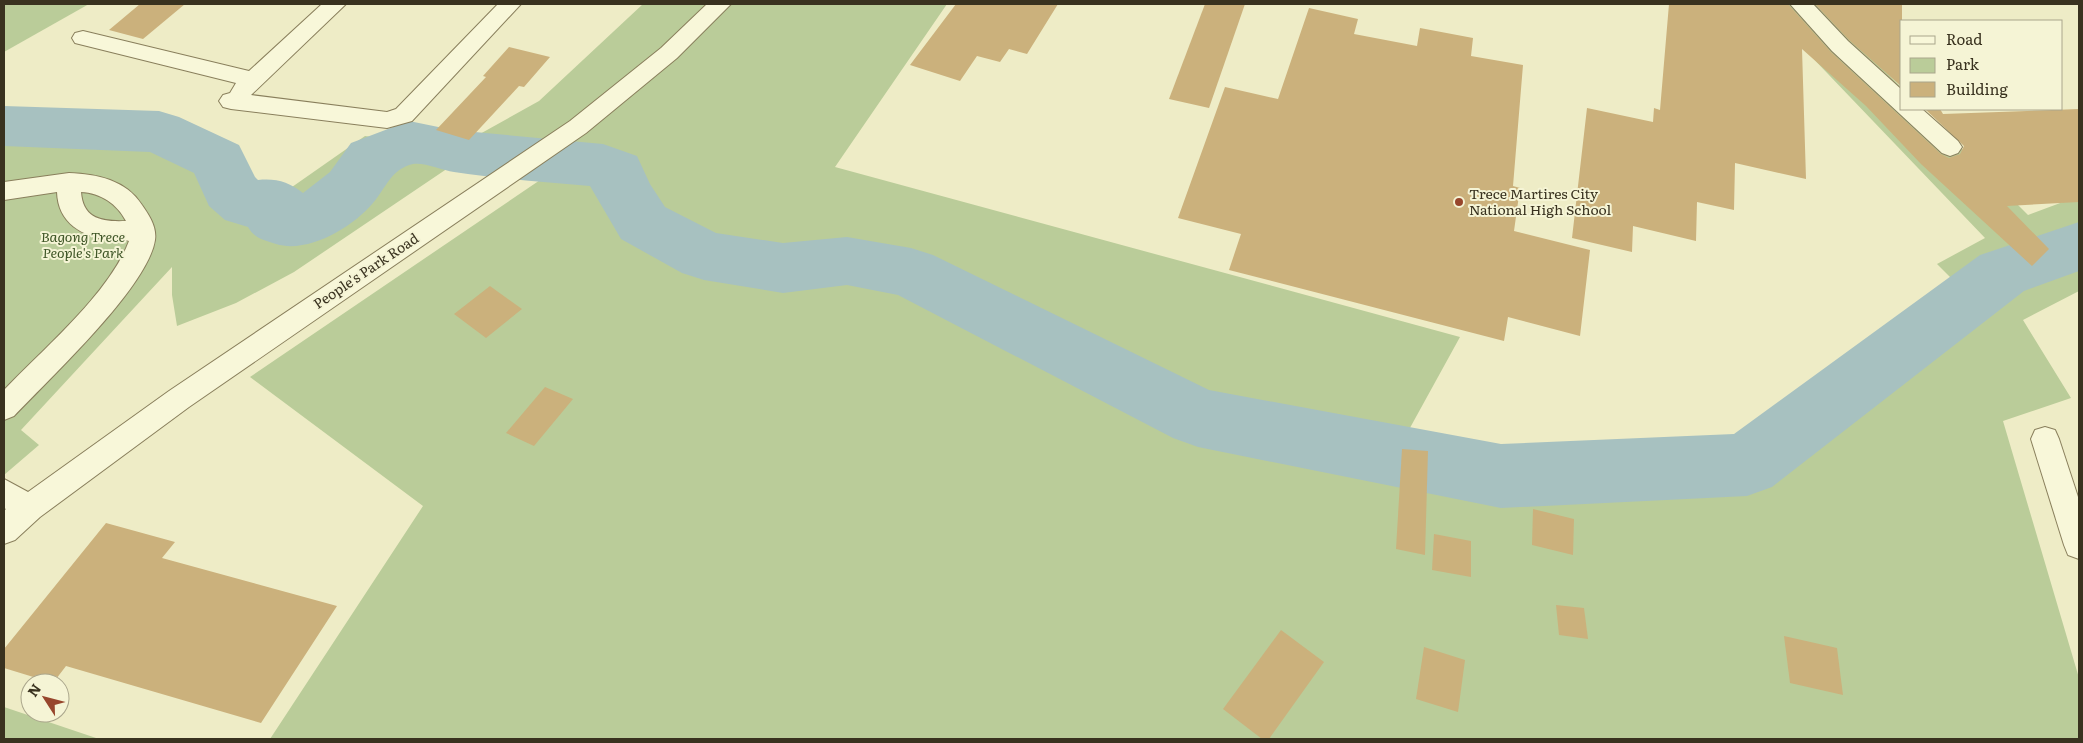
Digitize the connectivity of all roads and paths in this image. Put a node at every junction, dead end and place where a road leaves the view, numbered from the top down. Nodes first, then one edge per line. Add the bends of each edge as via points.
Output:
1 (335, 4) edge
2 (510, 4) edge
3 (720, 4) edge
4 (1801, 4) edge
5 (83, 38) dead end
6 (254, 80) junction
7 (1900, 101) edge
8 (1909, 110) edge
9 (1950, 147) dead end
10 (68, 182) junction
11 (4, 191) edge
12 (142, 229) junction
13 (4, 408) edge
14 (2046, 439) dead end
15 (4, 492) edge
16 (29, 508) junction
17 (4, 530) edge
18 (2079, 545) edge

1 - 6 street
2 - 6 street via 404,115 388,120 231,101
3 - 16 street, People's Park Road via 610,104 218,372
4 - 7 street via 1840,46
5 - 6 street
8 - 9 street
10 - 11 street
10 - 12 street via 93,185 120,196 139,219
10 - 12 street via 71,206 92,226 112,231
12 - 13 street via 138,252 122,279
14 - 18 street
15 - 16 street
16 - 17 street, People's Park Road

